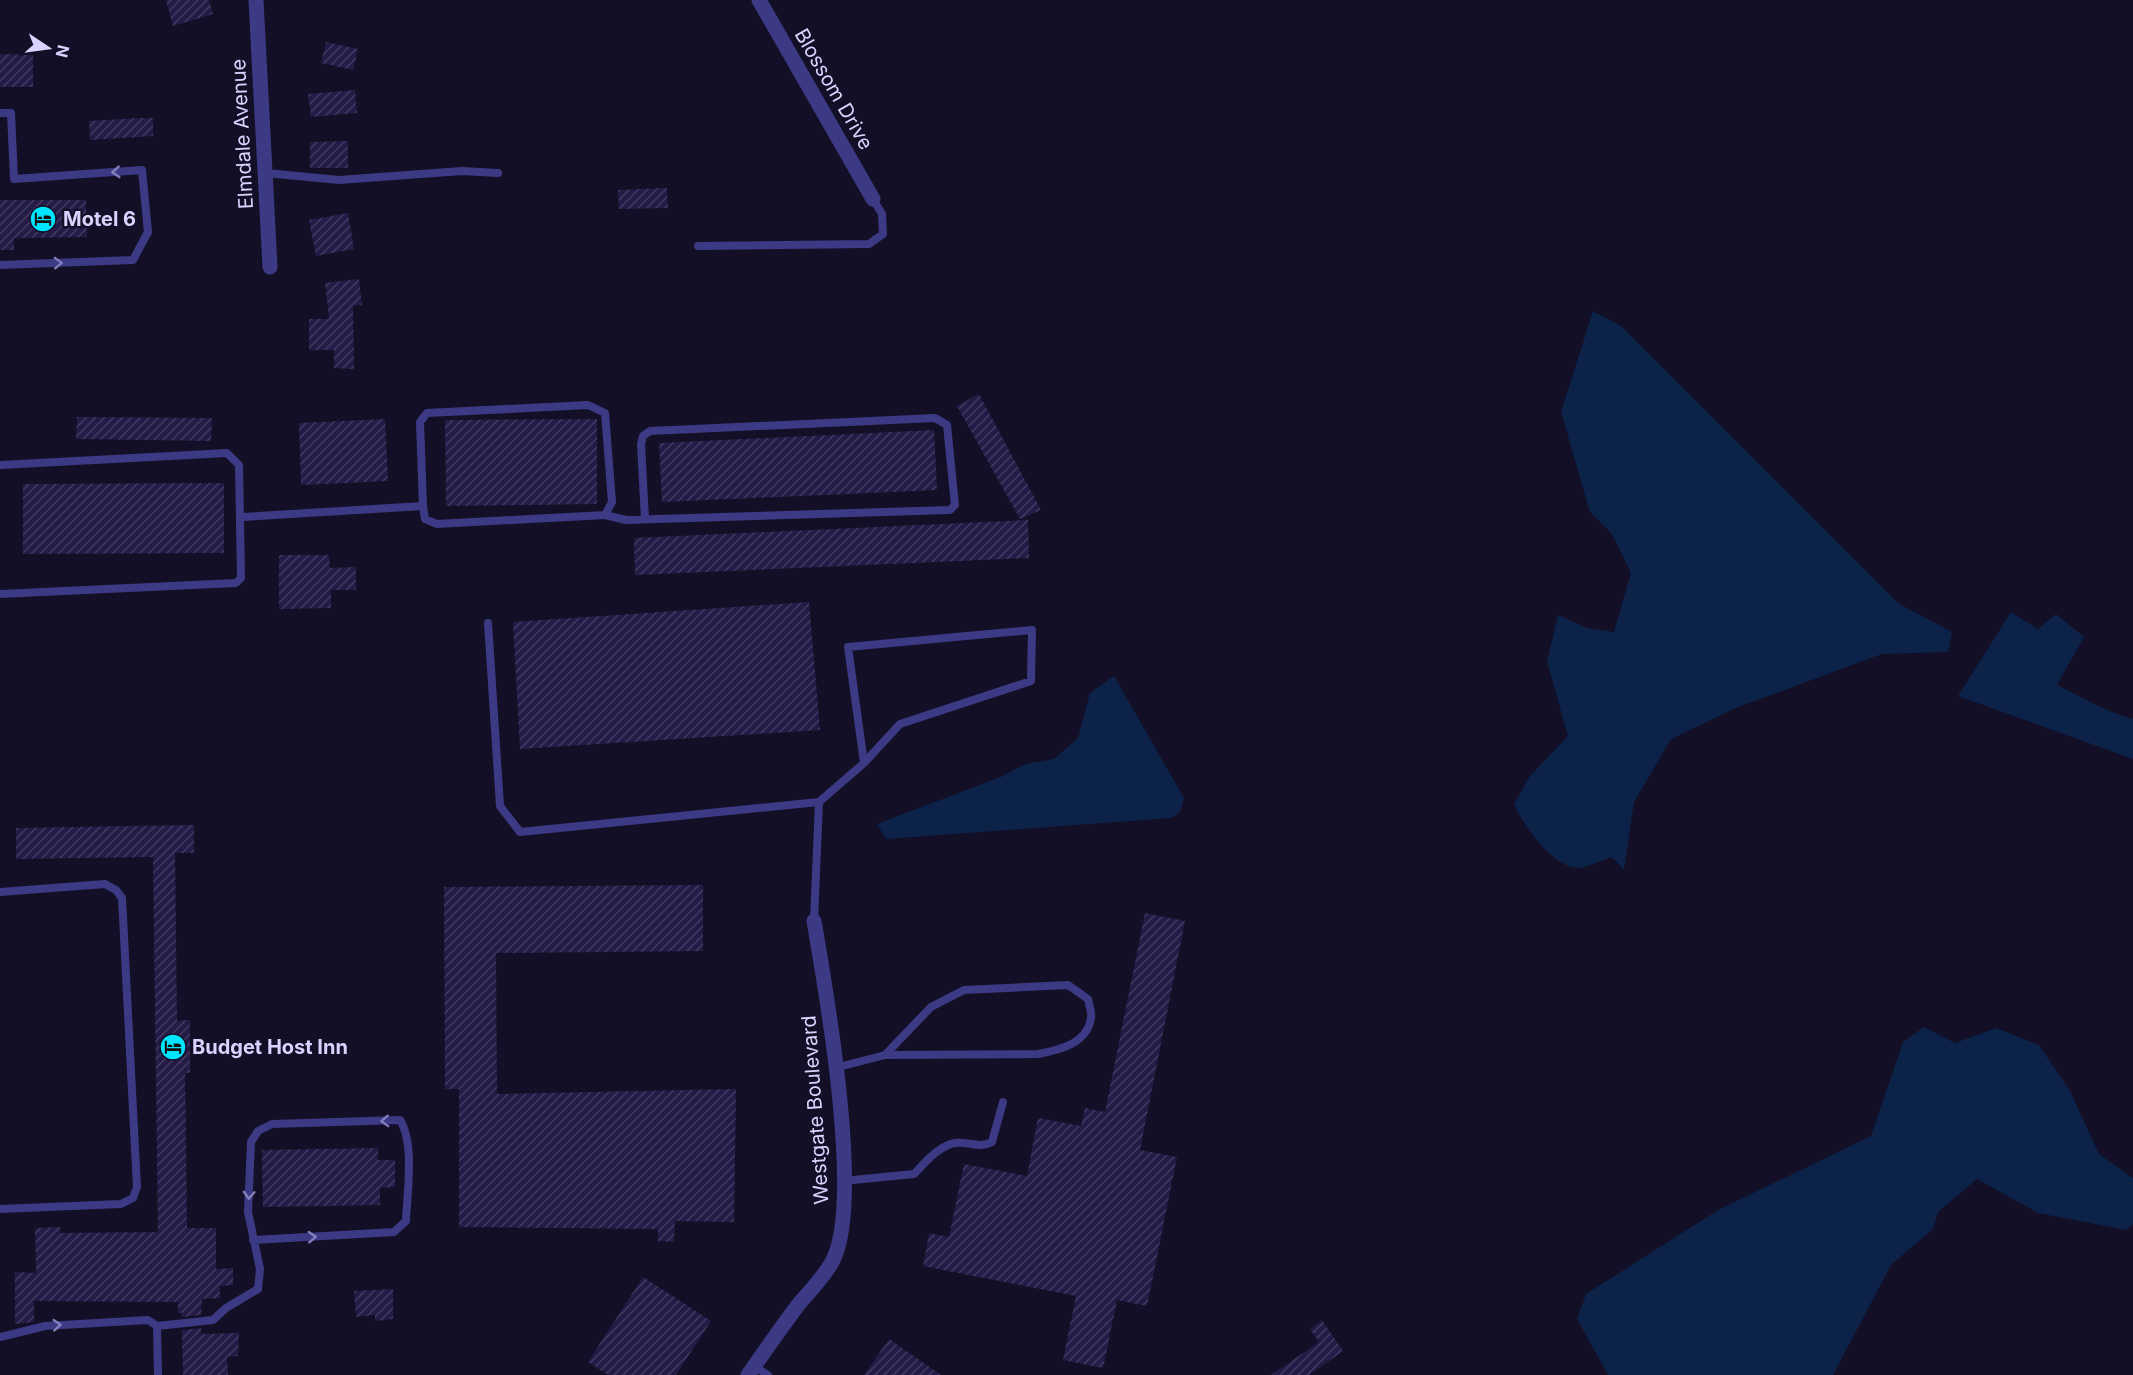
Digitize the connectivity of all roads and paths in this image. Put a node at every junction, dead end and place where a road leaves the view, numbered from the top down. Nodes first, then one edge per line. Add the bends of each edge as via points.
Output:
1 (256, 0) edge
2 (759, 0) edge
3 (0, 114) edge
4 (266, 173) junction
5 (498, 173) dead end
6 (873, 199) joint
7 (698, 246) dead end
8 (0, 265) edge
9 (270, 267) dead end
10 (0, 465) edge
11 (423, 506) junction
12 (605, 515) junction
13 (242, 517) junction
14 (645, 519) junction
15 (0, 594) edge
16 (488, 623) dead end
17 (864, 763) junction
18 (819, 802) junction
19 (0, 892) edge
20 (814, 921) joint
21 (885, 1055) junction
22 (835, 1068) junction
23 (1003, 1102) dead end
24 (843, 1181) junction
25 (0, 1209) edge
26 (253, 1240) junction
27 (157, 1326) junction
28 (0, 1337) edge
29 (751, 1371) edge
30 (158, 1375) edge
31 (768, 1375) edge

1 - 4 street, Elmdale Avenue
2 - 6 street, Blossom Drive
8 -> 3 lane via 133,260 148,232 142,170 14,178 11,113
4 - 5 lane via 339,180 462,171
4 - 9 street, Elmdale Avenue
6 - 7 lane via 882,214 883,234 869,244
10 - 13 lane via 227,453 239,465
11 - 12 lane via 426,519 437,524
11 - 12 lane via 420,422 427,413 588,405 605,413 612,502
11 - 13 lane
12 - 14 lane
13 - 15 lane via 241,578 236,584
14 - 14 lane via 950,510 955,505 947,425 935,418 650,431 643,435 641,444
16 - 18 lane via 500,806 520,832
17 - 17 lane via 900,724 1030,681 1032,630 848,648
17 - 18 lane
18 - 20 lane
19 - 25 lane via 105,884 122,898 137,1187 133,1198 121,1204
20 - 22 street, Westgate Boulevard via 829,1003
21 - 21 lane via 1038,1054 1061,1049 1079,1040 1091,1018 1088,999 1068,986 964,990 931,1007
21 - 22 lane
22 - 24 street, Westgate Boulevard
23 - 24 lane via 992,1142 984,1146 955,1143 929,1158 914,1174
24 - 29 street, Westgate Boulevard via 844,1225 832,1262
26 -> 26 lane via 394,1232 406,1221 408,1149 400,1120 272,1124 258,1131 250,1153 248,1212
26 - 27 lane via 260,1269 258,1289 213,1320
28 -> 27 lane via 45,1326 148,1320
27 - 30 lane
29 - 31 lane

